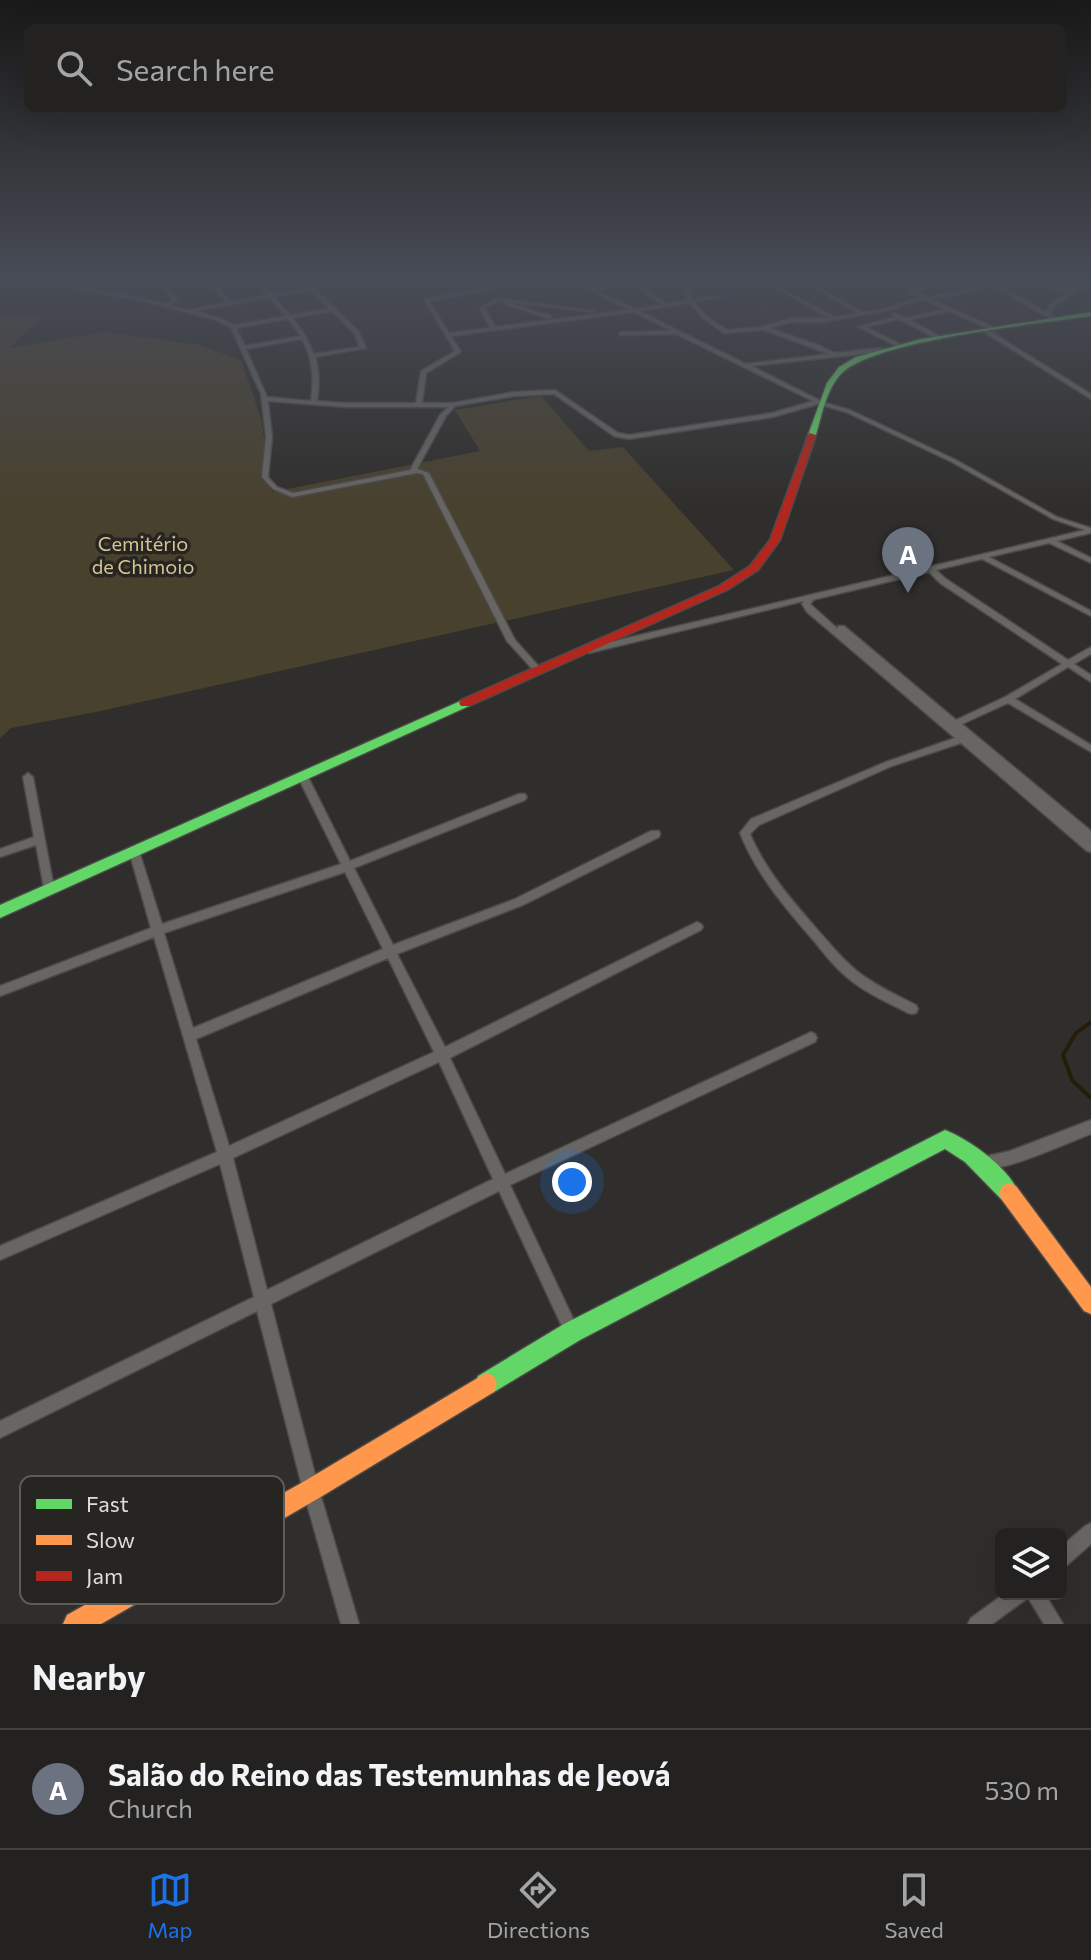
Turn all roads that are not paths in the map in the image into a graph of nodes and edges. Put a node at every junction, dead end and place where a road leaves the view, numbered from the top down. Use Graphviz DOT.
graph roads {
  1 [pos="248,357"];
  2 [pos="315,357"];
  3 [pos="452,357"];
  4 [pos="728,357"];
  5 [pos="818,357"];
  6 [pos="865,357"];
  7 [pos="1031,357"];
  8 [pos="746,365"];
  9 [pos="1091,397"];
  10 [pos="265,399"];
  11 [pos="314,403"];
  12 [pos="820,403"];
  13 [pos="419,404"];
  14 [pos="453,405"];
  15 [pos="412,472"];
  16 [pos="1091,530"];
  17 [pos="1051,541"];
  18 [pos="983,557"];
  19 [pos="1091,561"];
  20 [pos="931,569"];
  21 [pos="808,600"];
  22 [pos="1091,614"];
  23 [pos="587,650"];
  24 [pos="1091,650"];
  25 [pos="1065,664"];
  26 [pos="538,670"];
  27 [pos="1091,679"];
  28 [pos="1008,699"];
  29 [pos="957,723"];
  30 [pos="962,739"];
  31 [pos="1091,749"];
  32 [pos="302,775"];
  33 [pos="28,777"];
  34 [pos="522,797"];
  35 [pos="655,834"];
  36 [pos="1091,837"];
  37 [pos="40,839"];
  38 [pos="1091,848"];
  39 [pos="134,851"];
  40 [pos="0,853"];
  41 [pos="349,866"];
  42 [pos="49,888"];
  43 [pos="0,912"];
  44 [pos="697,927"];
  45 [pos="156,931"];
  46 [pos="389,952"];
  47 [pos="0,991"];
  48 [pos="912,1009"];
  49 [pos="189,1036"];
  50 [pos="811,1038"];
  51 [pos="442,1055"];
  52 [pos="1091,1127"];
  53 [pos="225,1155"];
  54 [pos="983,1163"];
  55 [pos="500,1183"];
  56 [pos="0,1253"];
  57 [pos="262,1300"];
  58 [pos="1091,1304"];
  59 [pos="572,1332"];
  60 [pos="0,1430"];
  61 [pos="311,1490"];
  62 [pos="284,1505"];
  63 [pos="1091,1532"];
  64 [pos="1067,1554"];
  65 [pos="1011,1600"];
  66 [pos="1039,1600"];
  67 [pos="111,1604"];
  68 [pos="76,1624"];
  69 [pos="350,1624"];
  70 [pos="977,1624"];
  71 [pos="1054,1624"];
  1 -- 10 [label="street"];
  2 -- 11 [label="street"];
  3 -- 13 [label="street"];
  4 -- 8 [label="street"];
  5 -- 8 [label="street"];
  6 -- 12 [label="street"];
  7 -- 9 [label="street"];
  8 -- 12 [label="street"];
  10 -- 11 [label="street"];
  10 -- 15 [label="street"];
  11 -- 13 [label="street"];
  12 -- 14 [label="street"];
  12 -- 16 [label="street"];
  12 -- 23 [label="street"];
  13 -- 14 [label="street"];
  14 -- 15 [label="street"];
  15 -- 26 [label="street"];
  16 -- 17 [label="street"];
  17 -- 18 [label="street"];
  17 -- 19 [label="street"];
  18 -- 20 [label="street"];
  18 -- 22 [label="street"];
  20 -- 21 [label="street"];
  20 -- 25 [label="street"];
  21 -- 23 [label="street"];
  21 -- 29 [label="street"];
  21 -- 30 [label="street"];
  23 -- 26 [label="street"];
  24 -- 25 [label="street"];
  25 -- 27 [label="street"];
  25 -- 28 [label="street"];
  26 -- 32 [label="street"];
  28 -- 29 [label="street"];
  28 -- 31 [label="street"];
  29 -- 36 [label="street"];
  30 -- 38 [label="street"];
  30 -- 48 [label="street"];
  32 -- 39 [label="street"];
  32 -- 41 [label="street"];
  33 -- 37 [label="street"];
  34 -- 41 [label="street"];
  35 -- 46 [label="street"];
  37 -- 40 [label="street"];
  37 -- 42 [label="street"];
  39 -- 42 [label="street"];
  39 -- 45 [label="street"];
  41 -- 45 [label="street"];
  41 -- 46 [label="street"];
  42 -- 43 [label="street"];
  44 -- 51 [label="street"];
  45 -- 47 [label="street"];
  45 -- 49 [label="street"];
  46 -- 49 [label="street"];
  46 -- 51 [label="street"];
  49 -- 53 [label="street"];
  50 -- 55 [label="street"];
  51 -- 53 [label="street"];
  51 -- 55 [label="street"];
  52 -- 54 [label="street"];
  53 -- 56 [label="street"];
  53 -- 57 [label="street"];
  54 -- 58 [label="street"];
  54 -- 59 [label="street"];
  55 -- 57 [label="street"];
  55 -- 59 [label="street"];
  57 -- 60 [label="street"];
  57 -- 61 [label="street"];
  59 -- 61 [label="street"];
  61 -- 62 [label="street"];
  61 -- 69 [label="street"];
  63 -- 64 [label="street"];
  65 -- 70 [label="street"];
  66 -- 71 [label="street"];
  67 -- 68 [label="street"];
}
